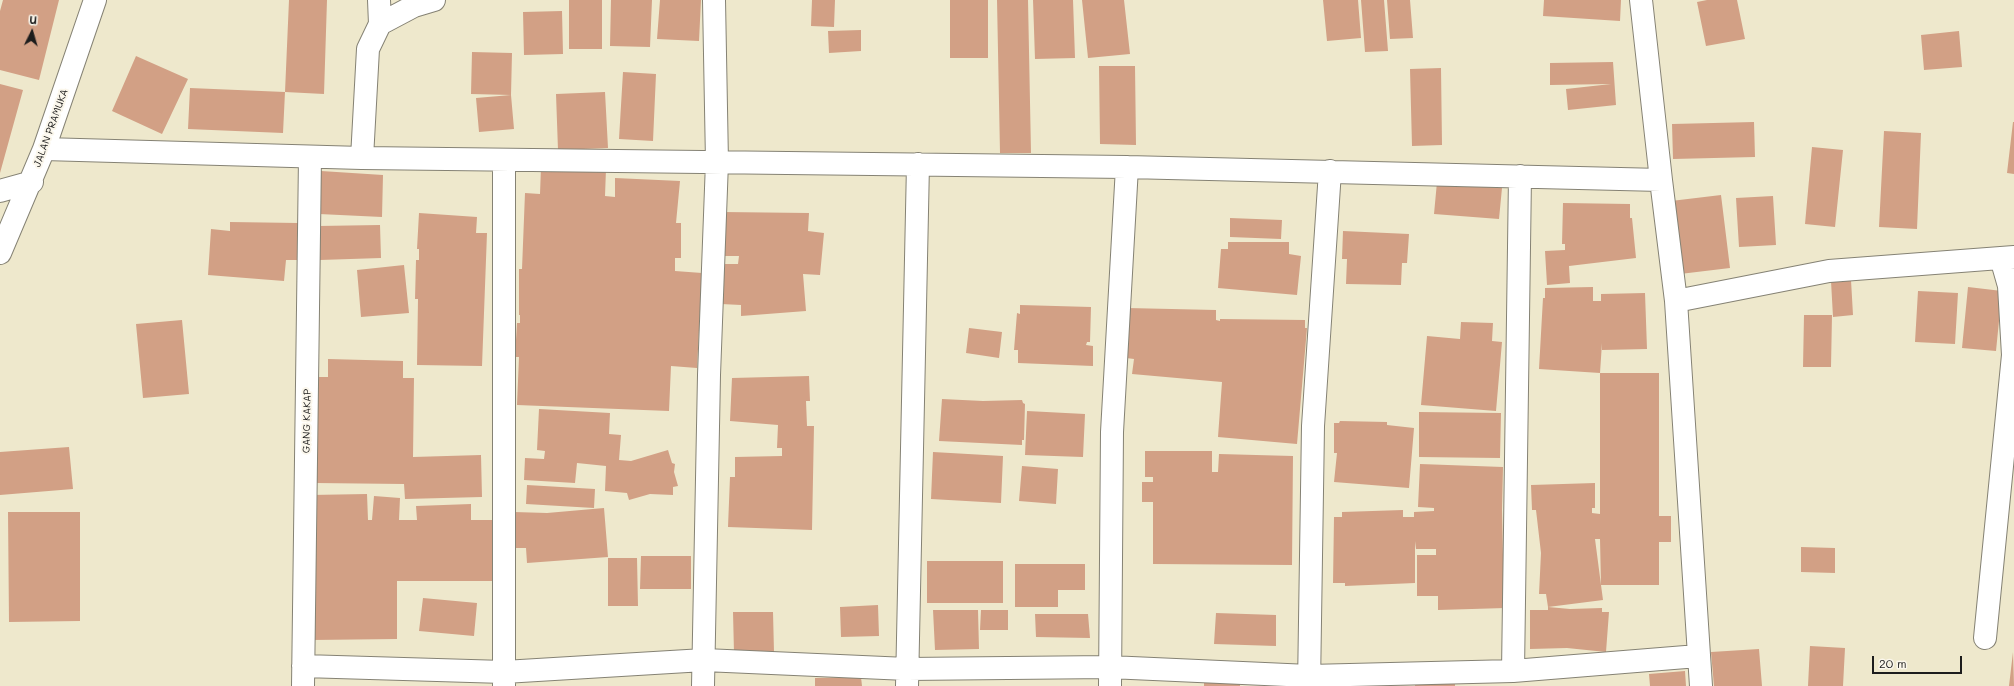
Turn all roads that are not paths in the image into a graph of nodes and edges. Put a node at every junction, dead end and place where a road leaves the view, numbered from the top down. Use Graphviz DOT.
graph roads {
  1 [pos="95,0"];
  2 [pos="378,0"];
  3 [pos="434,0"];
  4 [pos="714,0"];
  5 [pos="1641,0"];
  6 [pos="380,24"];
  7 [pos="44,149"];
  8 [pos="310,157"];
  9 [pos="362,158"];
  10 [pos="504,160"];
  11 [pos="717,162"];
  12 [pos="918,164"];
  13 [pos="1126,167"];
  14 [pos="1330,171"];
  15 [pos="1520,176"];
  16 [pos="1661,180"];
  17 [pos="32,182"];
  18 [pos="0,191"];
  19 [pos="0,253"];
  20 [pos="2007,257"];
  21 [pos="1676,301"];
  22 [pos="1985,638"];
  23 [pos="1698,656"];
  24 [pos="704,660"];
  25 [pos="1513,670"];
  26 [pos="303,676"];
  27 [pos="1109,676"];
  28 [pos="907,678"];
  29 [pos="504,679"];
  30 [pos="1309,681"];
  31 [pos="703,686"];
  32 [pos="1701,686"];
  1 -- 7 [label="street, JALAN PRAMUKA"];
  2 -- 6 [label="street"];
  3 -- 6 [label="street"];
  4 -- 11 [label="street"];
  5 -- 16 [label="street"];
  6 -- 9 [label="street"];
  7 -- 8 [label="street"];
  7 -- 17 [label="street, JALAN PRAMUKA"];
  8 -- 9 [label="street"];
  8 -- 26 [label="street, GANG KAKAP"];
  9 -- 10 [label="street"];
  10 -- 11 [label="street"];
  10 -- 29 [label="street"];
  11 -- 12 [label="street"];
  11 -- 24 [label="street"];
  12 -- 13 [label="street"];
  12 -- 28 [label="street"];
  13 -- 14 [label="street"];
  13 -- 27 [label="street"];
  14 -- 15 [label="street"];
  14 -- 30 [label="street"];
  15 -- 16 [label="street"];
  15 -- 25 [label="street"];
  16 -- 21 [label="street"];
  17 -- 18 [label="street"];
  17 -- 19 [label="street, JALAN PRAMUKA"];
  20 -- 21 [label="street"];
  20 -- 22 [label="street"];
  21 -- 23 [label="street"];
  23 -- 25 [label="street"];
  23 -- 32 [label="street"];
  24 -- 28 [label="street"];
  24 -- 29 [label="street"];
  24 -- 31 [label="street"];
  25 -- 30 [label="street"];
  26 -- 29 [label="street"];
  27 -- 28 [label="street"];
  27 -- 30 [label="street"];
}
